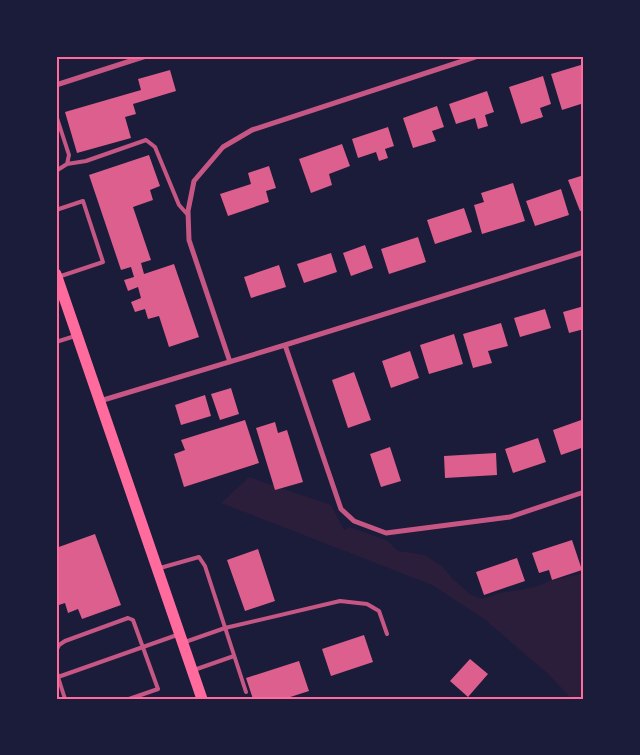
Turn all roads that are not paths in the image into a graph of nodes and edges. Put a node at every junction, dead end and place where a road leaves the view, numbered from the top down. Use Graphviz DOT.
graph roads {
  1 [pos="146,56"];
  2 [pos="478,56"];
  3 [pos="56,85"];
  4 [pos="56,115"];
  5 [pos="67,164"];
  6 [pos="56,171"];
  7 [pos="56,210"];
  8 [pos="188,215"];
  9 [pos="584,252"];
  10 [pos="57,276"];
  11 [pos="77,335"];
  12 [pos="56,342"];
  13 [pos="285,345"];
  14 [pos="230,362"];
  15 [pos="100,401"];
  16 [pos="584,492"];
  17 [pos="157,569"];
  18 [pos="225,628"];
  19 [pos="387,634"];
  20 [pos="181,638"];
  21 [pos="144,646"];
  22 [pos="56,651"];
  23 [pos="234,656"];
  24 [pos="56,668"];
  25 [pos="192,671"];
  26 [pos="58,677"];
  27 [pos="246,692"];
  28 [pos="65,699"];
  29 [pos="128,699"];
  30 [pos="202,699"];
  1 -- 3 [label="street"];
  2 -- 8 [label="street"];
  4 -- 5 [label="lane"];
  5 -- 6 [label="lane"];
  5 -- 8 [label="lane"];
  7 -- 10 [label="lane"];
  8 -- 14 [label="street"];
  9 -- 13 [label="street"];
  10 -- 11 [label="main road"];
  11 -- 12 [label="lane"];
  11 -- 15 [label="main road"];
  13 -- 14 [label="street"];
  13 -- 16 [label="street"];
  14 -- 15 [label="street"];
  15 -- 17 [label="main road"];
  17 -- 18 [label="lane"];
  17 -- 20 [label="main road"];
  18 -- 19 [label="lane"];
  18 -- 20 [label="lane"];
  18 -- 23 [label="lane"];
  20 -- 21 [label="lane"];
  20 -- 25 [label="main road"];
  21 -- 22 [label="lane"];
  21 -- 26 [label="lane"];
  21 -- 29 [label="lane"];
  23 -- 25 [label="lane"];
  23 -- 27 [label="lane"];
  24 -- 26 [label="lane"];
  25 -- 30 [label="main road"];
  26 -- 28 [label="lane"];
}
